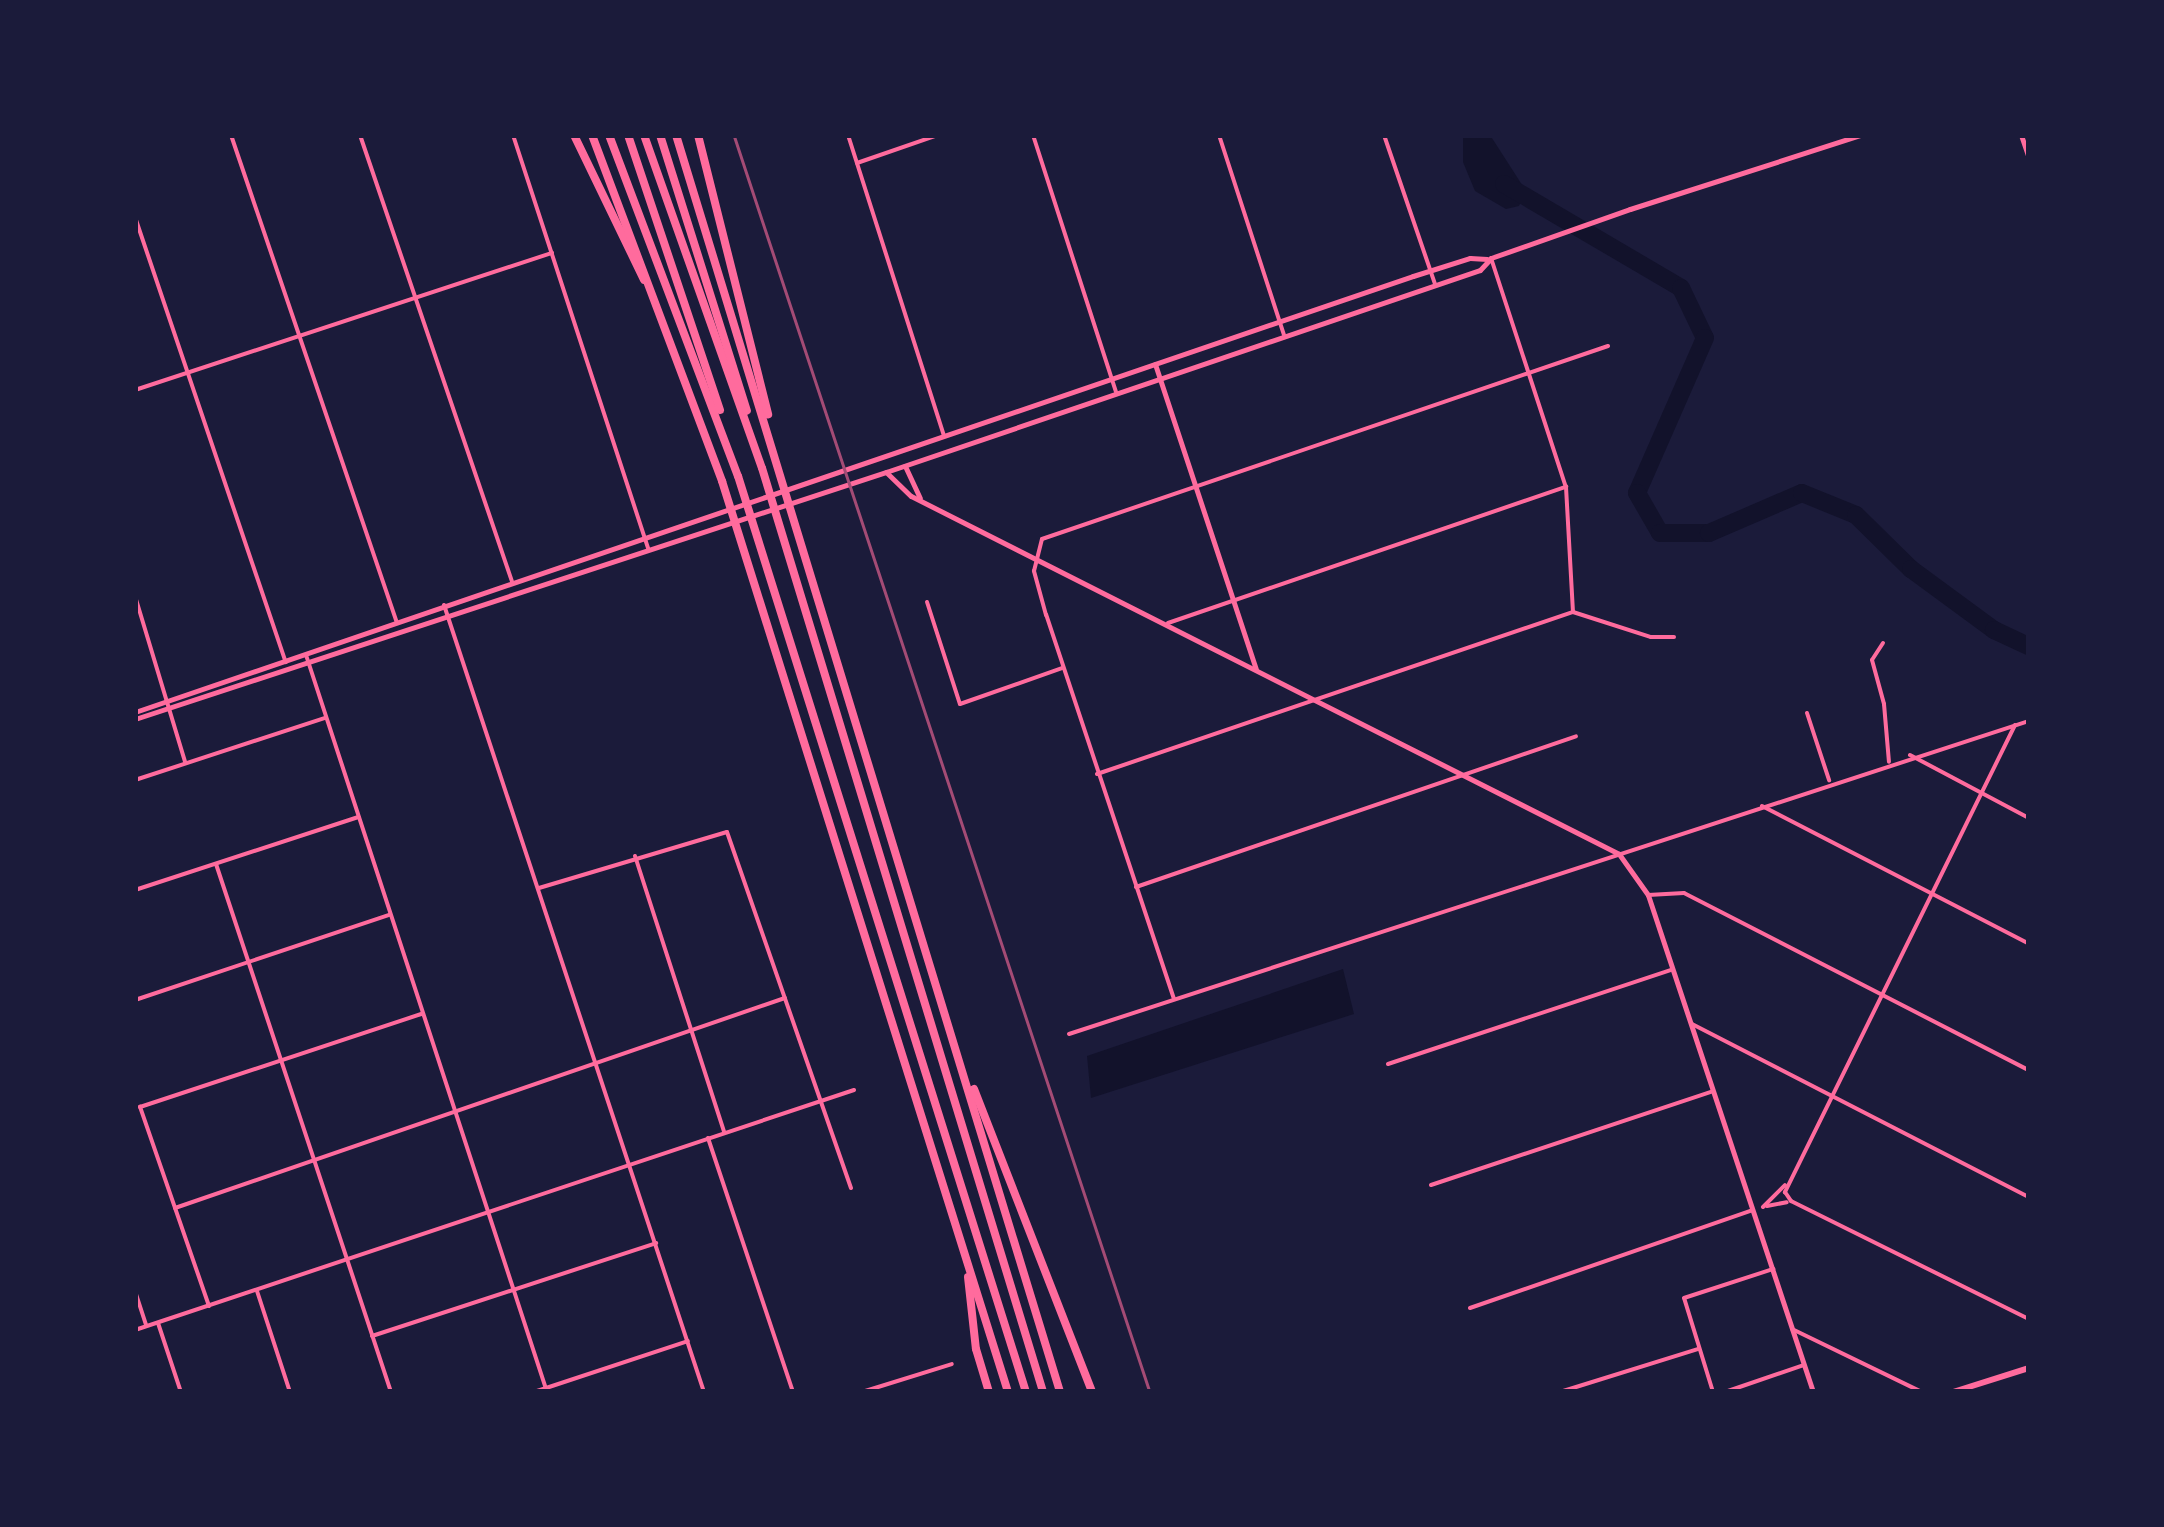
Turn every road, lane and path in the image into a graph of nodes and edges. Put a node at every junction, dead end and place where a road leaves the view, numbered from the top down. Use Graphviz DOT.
graph roads {
  1 [pos="231,135"];
  2 [pos="360,135"];
  3 [pos="512,135"];
  4 [pos="574,135"];
  5 [pos="592,135"];
  6 [pos="609,135"];
  7 [pos="628,135"];
  8 [pos="644,135"];
  9 [pos="660,135"];
  10 [pos="676,135"];
  11 [pos="698,135"];
  12 [pos="848,135"];
  13 [pos="938,135"];
  14 [pos="1033,135"];
  15 [pos="1219,135"];
  16 [pos="1384,135"];
  17 [pos="1861,135"];
  18 [pos="2022,135"];
  19 [pos="2029,158"];
  20 [pos="857,163"];
  21 [pos="135,216"];
  22 [pos="552,253"];
  23 [pos="1489,258"];
  24 [pos="1430,271"];
  25 [pos="1436,284"];
  26 [pos="414,296"];
  27 [pos="659,309"];
  28 [pos="1280,322"];
  29 [pos="298,335"];
  30 [pos="1284,336"];
  31 [pos="1608,346"];
  32 [pos="1155,364"];
  33 [pos="187,372"];
  34 [pos="1528,373"];
  35 [pos="1112,378"];
  36 [pos="1159,378"];
  37 [pos="135,390"];
  38 [pos="1116,393"];
  39 [pos="944,436"];
  40 [pos="727,442"];
  41 [pos="778,462"];
  42 [pos="905,466"];
  43 [pos="762,468"];
  44 [pos="886,472"];
  45 [pos="1192,487"];
  46 [pos="1566,487"];
  47 [pos="920,498"];
  48 [pos="644,538"];
  49 [pos="648,550"];
  50 [pos="1037,555"];
  51 [pos="512,581"];
  52 [pos="135,596"];
  53 [pos="1230,601"];
  54 [pos="927,602"];
  55 [pos="444,605"];
  56 [pos="1573,612"];
  57 [pos="447,616"];
  58 [pos="1168,623"];
  59 [pos="398,624"];
  60 [pos="1674,637"];
  61 [pos="1244,642"];
  62 [pos="1883,642"];
  63 [pos="307,658"];
  64 [pos="1239,660"];
  65 [pos="286,665"];
  66 [pos="1062,668"];
  67 [pos="1256,669"];
  68 [pos="1313,699"];
  69 [pos="170,700"];
  70 [pos="166,709"];
  71 [pos="1807,714"];
  72 [pos="135,716"];
  73 [pos="326,717"];
  74 [pos="2029,721"];
  75 [pos="2015,724"];
  76 [pos="1576,736"];
  77 [pos="1910,755"];
  78 [pos="1888,762"];
  79 [pos="185,764"];
  80 [pos="1097,774"];
  81 [pos="1456,776"];
  82 [pos="135,780"];
  83 [pos="1830,781"];
  84 [pos="1982,795"];
  85 [pos="1762,806"];
  86 [pos="358,817"];
  87 [pos="2029,818"];
  88 [pos="1619,854"];
  89 [pos="634,856"];
  90 [pos="216,864"];
  91 [pos="1136,887"];
  92 [pos="537,888"];
  93 [pos="135,890"];
  94 [pos="1648,895"];
  95 [pos="1931,895"];
  96 [pos="389,914"];
  97 [pos="2029,944"];
  98 [pos="247,962"];
  99 [pos="1673,969"];
  100 [pos="1881,995"];
  101 [pos="785,998"];
  102 [pos="1174,999"];
  103 [pos="135,1000"];
  104 [pos="422,1014"];
  105 [pos="1692,1024"];
  106 [pos="692,1030"];
  107 [pos="1069,1034"];
  108 [pos="280,1061"];
  109 [pos="595,1062"];
  110 [pos="1388,1064"];
  111 [pos="963,1066"];
  112 [pos="2029,1070"];
  113 [pos="854,1090"];
  114 [pos="1713,1092"];
  115 [pos="1829,1097"];
  116 [pos="821,1101"];
  117 [pos="454,1111"];
  118 [pos="724,1132"];
  119 [pos="708,1138"];
  120 [pos="313,1160"];
  121 [pos="629,1163"];
  122 [pos="1431,1185"];
  123 [pos="851,1188"];
  124 [pos="1785,1189"];
  125 [pos="2029,1196"];
  126 [pos="1791,1201"];
  127 [pos="175,1208"];
  128 [pos="488,1210"];
  129 [pos="1753,1210"];
  130 [pos="656,1243"];
  131 [pos="966,1258"];
  132 [pos="347,1260"];
  133 [pos="1772,1269"];
  134 [pos="513,1289"];
  135 [pos="135,1291"];
  136 [pos="257,1291"];
  137 [pos="209,1306"];
  138 [pos="1470,1308"];
  139 [pos="2029,1319"];
  140 [pos="158,1323"];
  141 [pos="146,1326"];
  142 [pos="1792,1329"];
  143 [pos="135,1330"];
  144 [pos="372,1336"];
  145 [pos="688,1341"];
  146 [pos="1700,1349"];
  147 [pos="952,1364"];
  148 [pos="1804,1365"];
  149 [pos="2029,1368"];
  150 [pos="546,1390"];
  151 [pos="182,1392"];
  152 [pos="290,1392"];
  153 [pos="390,1392"];
  154 [pos="534,1392"];
  155 [pos="704,1392"];
  156 [pos="793,1392"];
  157 [pos="862,1392"];
  158 [pos="989,1392"];
  159 [pos="1008,1392"];
  160 [pos="1026,1392"];
  161 [pos="1043,1392"];
  162 [pos="1060,1392"];
  163 [pos="1092,1392"];
  164 [pos="1560,1392"];
  165 [pos="1712,1392"];
  166 [pos="1724,1392"];
  167 [pos="1813,1392"];
  168 [pos="1922,1392"];
  169 [pos="1953,1392"];
  1 -- 29 [label="street"];
  2 -- 26 [label="street"];
  3 -- 22 [label="street"];
  4 -- 27 [label="highway"];
  5 -- 27 [label="highway"];
  6 -- 40 [label="highway"];
  7 -- 40 [label="highway"];
  8 -- 43 [label="highway"];
  9 -- 43 [label="highway"];
  10 -- 41 [label="highway"];
  11 -- 41 [label="highway"];
  12 -- 20 [label="street"];
  13 -- 20 [label="street"];
  14 -- 35 [label="street"];
  15 -- 28 [label="street"];
  16 -- 24 [label="street"];
  17 -- 23 [label="street"];
  18 -- 19 [label="street"];
  20 -- 39 [label="street"];
  21 -- 33 [label="street"];
  22 -- 26 [label="street"];
  22 -- 48 [label="street"];
  23 -- 24 [label="street"];
  23 -- 25 [label="street"];
  23 -- 34 [label="street"];
  24 -- 25 [label="street"];
  24 -- 28 [label="street"];
  25 -- 30 [label="street"];
  26 -- 29 [label="street"];
  26 -- 51 [label="street"];
  27 -- 131 [label="highway"];
  28 -- 30 [label="street"];
  28 -- 32 [label="street"];
  29 -- 33 [label="street"];
  29 -- 59 [label="street"];
  30 -- 36 [label="street"];
  31 -- 34 [label="street"];
  32 -- 35 [label="street"];
  32 -- 36 [label="street"];
  33 -- 37 [label="street"];
  33 -- 65 [label="street"];
  34 -- 45 [label="street"];
  34 -- 46 [label="street"];
  35 -- 38 [label="street"];
  35 -- 39 [label="street"];
  36 -- 38 [label="street"];
  36 -- 45 [label="street"];
  38 -- 42 [label="street"];
  39 -- 48 [label="street"];
  40 -- 160 [label="highway"];
  41 -- 111 [label="highway"];
  42 -- 44 [label="street"];
  42 -- 47 [label="street"];
  43 -- 161 [label="highway"];
  44 -- 47 [label="street"];
  44 -- 49 [label="street"];
  45 -- 50 [label="street"];
  45 -- 53 [label="street"];
  46 -- 53 [label="street"];
  46 -- 56 [label="street"];
  47 -- 50 [label="street"];
  48 -- 49 [label="street"];
  48 -- 51 [label="street"];
  49 -- 57 [label="street"];
  50 -- 58 [label="street"];
  50 -- 66 [label="street"];
  51 -- 55 [label="street"];
  52 -- 69 [label="street"];
  53 -- 58 [label="street"];
  53 -- 61 [label="street"];
  54 -- 66 [label="street"];
  55 -- 57 [label="street"];
  55 -- 59 [label="street"];
  56 -- 60 [label="street"];
  56 -- 68 [label="street"];
  57 -- 63 [label="street"];
  57 -- 92 [label="street"];
  58 -- 64 [label="street"];
  59 -- 63 [label="street"];
  61 -- 64 [label="street"];
  61 -- 67 [label="street"];
  62 -- 78 [label="street"];
  63 -- 65 [label="street"];
  63 -- 73 [label="street"];
  64 -- 67 [label="street"];
  65 -- 69 [label="street"];
  65 -- 70 [label="street"];
  66 -- 80 [label="street"];
  67 -- 68 [label="street"];
  68 -- 80 [label="street"];
  68 -- 81 [label="street"];
  69 -- 70 [label="street"];
  69 -- 72 [label="street"];
  70 -- 72 [label="street"];
  70 -- 79 [label="street"];
  71 -- 83 [label="street"];
  73 -- 79 [label="street"];
  73 -- 86 [label="street"];
  74 -- 75 [label="street"];
  75 -- 77 [label="street"];
  75 -- 84 [label="street"];
  76 -- 81 [label="street"];
  77 -- 78 [label="street"];
  77 -- 84 [label="street"];
  78 -- 83 [label="street"];
  79 -- 82 [label="street"];
  80 -- 91 [label="street"];
  81 -- 88 [label="street"];
  81 -- 91 [label="street"];
  83 -- 85 [label="street"];
  84 -- 87 [label="street"];
  84 -- 95 [label="street"];
  85 -- 88 [label="street"];
  85 -- 95 [label="street"];
  86 -- 90 [label="street"];
  86 -- 96 [label="street"];
  88 -- 94 [label="street"];
  88 -- 102 [label="street"];
  89 -- 92 [label="street"];
  89 -- 101 [label="street"];
  89 -- 106 [label="street"];
  90 -- 93 [label="street"];
  90 -- 98 [label="street"];
  91 -- 102 [label="street"];
  92 -- 109 [label="street"];
  94 -- 99 [label="street"];
  94 -- 100 [label="street"];
  95 -- 97 [label="street"];
  95 -- 100 [label="street"];
  96 -- 98 [label="street"];
  96 -- 104 [label="street"];
  98 -- 103 [label="street"];
  98 -- 108 [label="street"];
  99 -- 105 [label="street"];
  99 -- 110 [label="street"];
  100 -- 112 [label="street"];
  100 -- 115 [label="street"];
  101 -- 106 [label="street"];
  101 -- 116 [label="street"];
  102 -- 107 [label="street"];
  104 -- 108 [label="street"];
  104 -- 117 [label="street"];
  105 -- 114 [label="street"];
  105 -- 115 [label="street"];
  106 -- 109 [label="street"];
  106 -- 118 [label="street"];
  108 -- 120 [label="street"];
  108 -- 127 [label="street"];
  109 -- 117 [label="street"];
  109 -- 121 [label="street"];
  111 -- 162 [label="highway"];
  111 -- 163 [label="highway"];
  113 -- 116 [label="street"];
  114 -- 122 [label="street"];
  114 -- 129 [label="street"];
  115 -- 124 [label="street"];
  115 -- 125 [label="street"];
  116 -- 118 [label="street"];
  116 -- 123 [label="street"];
  117 -- 120 [label="street"];
  117 -- 128 [label="street"];
  118 -- 119 [label="street"];
  119 -- 121 [label="street"];
  119 -- 156 [label="street"];
  120 -- 127 [label="street"];
  120 -- 132 [label="street"];
  121 -- 128 [label="street"];
  121 -- 130 [label="street"];
  124 -- 126 [label="street"];
  124 -- 126 [label="street"];
  126 -- 139 [label="street"];
  127 -- 137 [label="street"];
  128 -- 132 [label="street"];
  128 -- 134 [label="street"];
  129 -- 133 [label="street"];
  129 -- 138 [label="street"];
  130 -- 134 [label="street"];
  130 -- 145 [label="street"];
  131 -- 158 [label="highway"];
  131 -- 159 [label="highway"];
  132 -- 136 [label="street"];
  132 -- 144 [label="street"];
  133 -- 142 [label="street"];
  133 -- 146 [label="street"];
  134 -- 144 [label="street"];
  134 -- 150 [label="street"];
  135 -- 141 [label="street"];
  136 -- 137 [label="street"];
  136 -- 152 [label="street"];
  137 -- 140 [label="street"];
  140 -- 141 [label="street"];
  140 -- 151 [label="street"];
  141 -- 143 [label="street"];
  142 -- 148 [label="street"];
  142 -- 168 [label="street"];
  144 -- 153 [label="street"];
  145 -- 150 [label="street"];
  145 -- 155 [label="street"];
  146 -- 164 [label="street"];
  146 -- 165 [label="street"];
  147 -- 157 [label="street"];
  148 -- 166 [label="street"];
  148 -- 167 [label="street"];
  149 -- 169 [label="main road"];
  150 -- 154 [label="street"];
}
